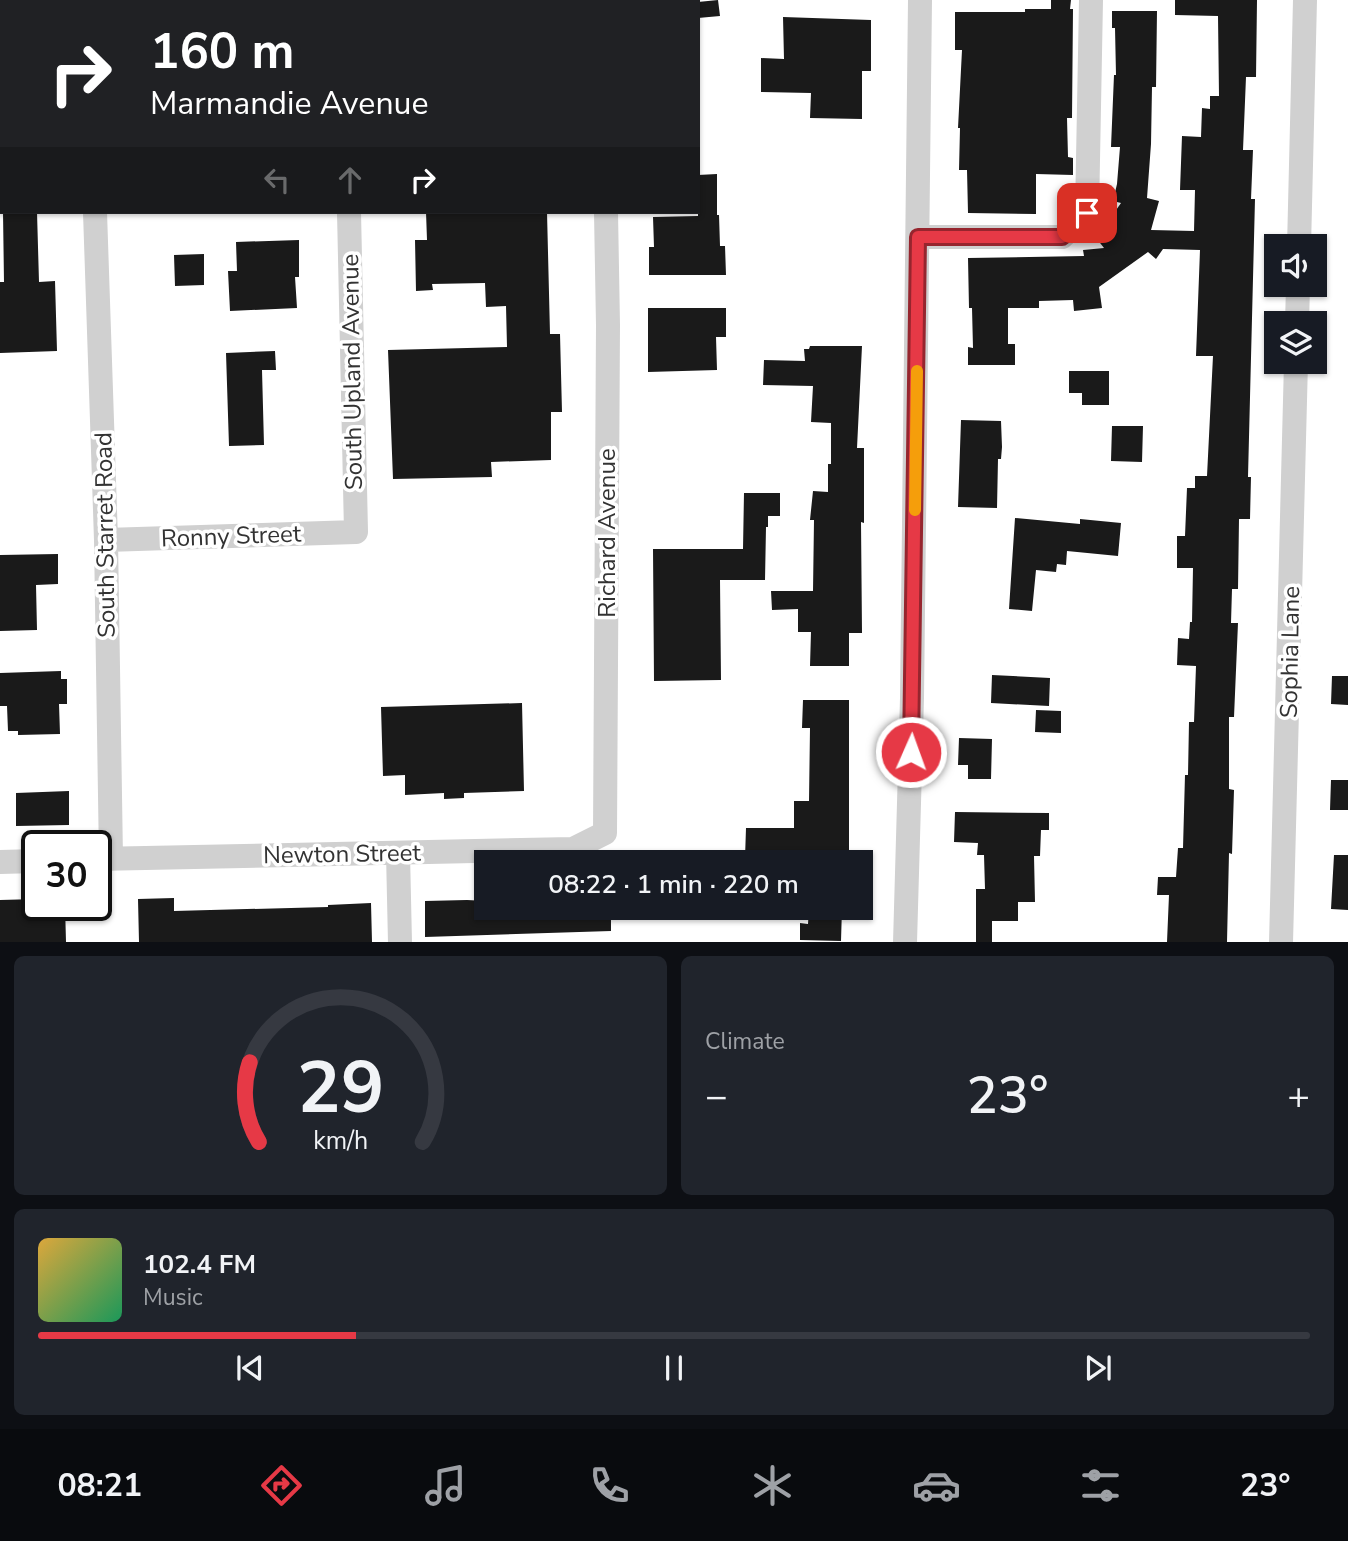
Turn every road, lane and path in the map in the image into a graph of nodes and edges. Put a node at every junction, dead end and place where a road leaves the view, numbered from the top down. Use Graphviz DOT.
graph roads {
  1 [pos="920,0"];
  2 [pos="1091,0"];
  3 [pos="1305,0"];
  4 [pos="95,214"];
  5 [pos="349,214"];
  6 [pos="606,214"];
  7 [pos="1299,234"];
  8 [pos="918,237"];
  9 [pos="1296,374"];
  10 [pos="356,532"];
  11 [pos="106,540"];
  12 [pos="104,830"];
  13 [pos="586,843"];
  14 [pos="398,853"];
  15 [pos="112,859"];
  16 [pos="21,861"];
  17 [pos="0,862"];
  18 [pos="400,942"];
  19 [pos="905,942"];
  20 [pos="1281,942"];
  1 -- 8 [label="street"];
  2 -- 8 [label="street"];
  3 -- 7 [label="street"];
  4 -- 11 [label="street, South Starret Road"];
  5 -- 10 [label="street, South Upland Avenue"];
  6 -- 13 [label="street, Richard Avenue"];
  8 -- 19 [label="street"];
  9 -- 20 [label="street, Sophia Lane"];
  10 -- 11 [label="street, Ronny Street"];
  11 -- 12 [label="street, South Starret Road"];
  13 -- 14 [label="street, Newton Street"];
  14 -- 15 [label="street, Newton Street"];
  14 -- 18 [label="street"];
  16 -- 17 [label="street"];
}
